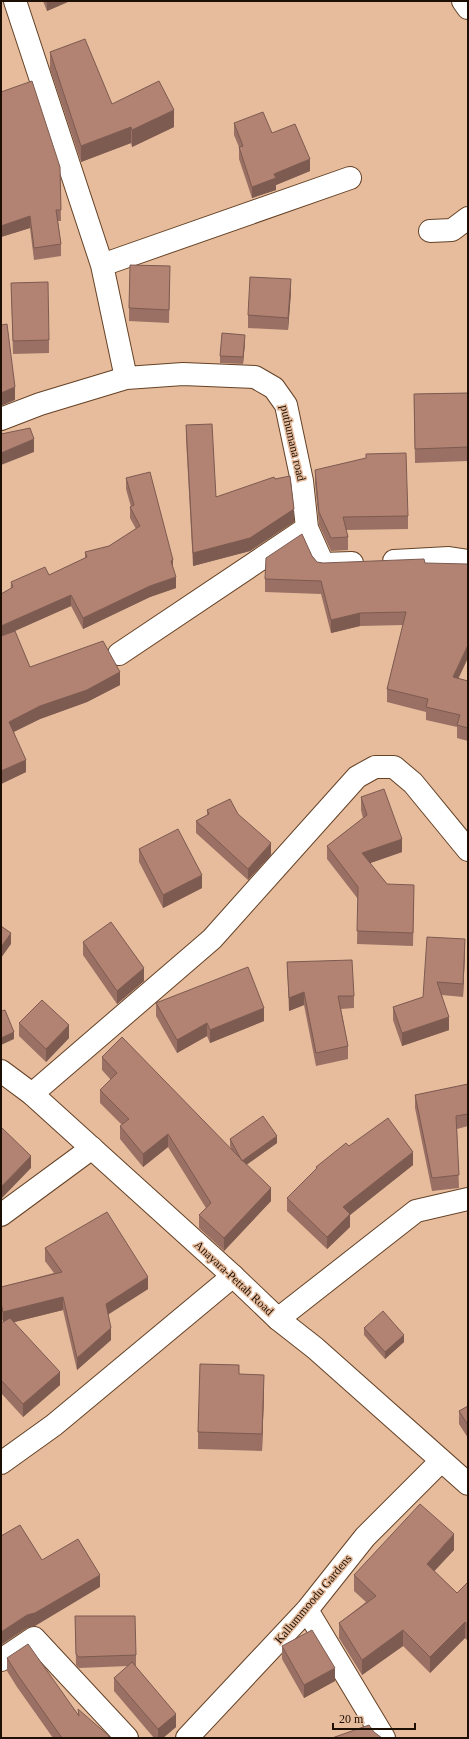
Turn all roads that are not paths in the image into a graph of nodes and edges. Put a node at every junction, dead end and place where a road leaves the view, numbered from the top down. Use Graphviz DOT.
graph roads {
  1 [pos="15,1"];
  2 [pos="463,1"];
  3 [pos="468,8"];
  4 [pos="350,178"];
  5 [pos="468,218"];
  6 [pos="430,231"];
  7 [pos="102,266"];
  8 [pos="126,378"];
  9 [pos="1,419"];
  10 [pos="307,528"];
  11 [pos="468,561"];
  12 [pos="119,654"];
  13 [pos="468,850"];
  14 [pos="1,1071"];
  15 [pos="32,1094"];
  16 [pos="92,1148"];
  17 [pos="468,1199"];
  18 [pos="1,1215"];
  19 [pos="233,1276"];
  20 [pos="278,1319"];
  21 [pos="441,1461"];
  22 [pos="1,1463"];
  23 [pos="468,1484"];
  24 [pos="307,1610"];
  25 [pos="1,1660"];
  26 [pos="127,1738"];
  27 [pos="187,1738"];
  28 [pos="384,1738"];
  1 -- 7 [label="street"];
  2 -- 3 [label="street"];
  4 -- 7 [label="street"];
  5 -- 6 [label="street"];
  7 -- 8 [label="street"];
  8 -- 9 [label="street, puthumana road"];
  8 -- 10 [label="street, puthumana road"];
  10 -- 11 [label="street, puthumana road"];
  10 -- 12 [label="street"];
  13 -- 15 [label="street"];
  14 -- 15 [label="street, Anayara-Pettah Road"];
  15 -- 16 [label="street, Anayara-Pettah Road"];
  16 -- 18 [label="street"];
  16 -- 19 [label="street, Anayara-Pettah Road"];
  17 -- 20 [label="street"];
  19 -- 20 [label="street, Anayara-Pettah Road"];
  19 -- 22 [label="street"];
  20 -- 21 [label="street, Anayara-Pettah Road"];
  21 -- 23 [label="street, Anayara-Pettah Road"];
  21 -- 24 [label="street, Kallummoodu Gardens"];
  24 -- 27 [label="street, Kallummoodu Gardens"];
  24 -- 28 [label="street"];
  25 -- 26 [label="street"];
}
